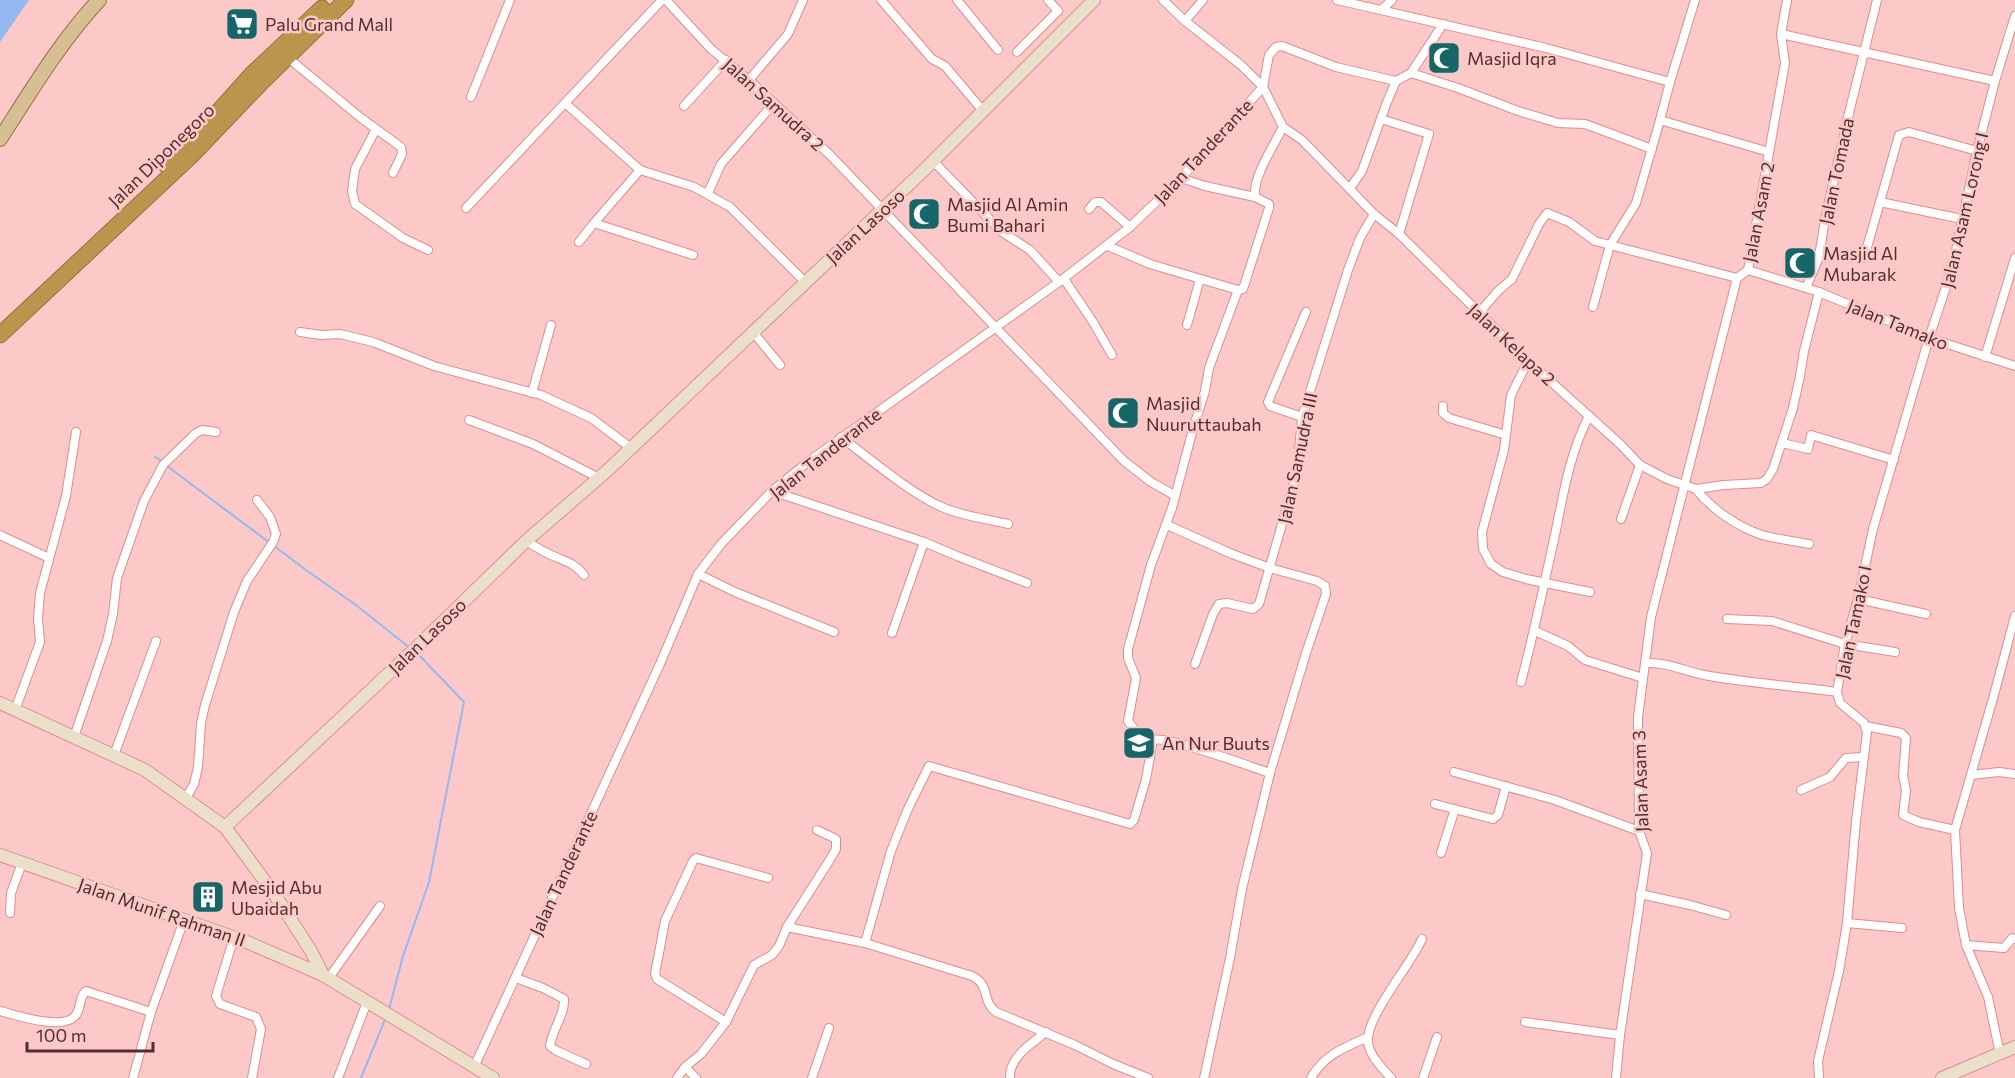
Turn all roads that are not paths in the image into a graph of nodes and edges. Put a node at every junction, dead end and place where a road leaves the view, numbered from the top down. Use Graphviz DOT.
graph roads {
  1 [pos="99,0"];
  2 [pos="330,0"];
  3 [pos="346,0"];
  4 [pos="510,0"];
  5 [pos="664,0"];
  6 [pos="804,0"];
  7 [pos="881,0"];
  8 [pos="957,0"];
  9 [pos="1048,0"];
  10 [pos="1094,0"];
  11 [pos="1163,0"];
  12 [pos="1203,0"];
  13 [pos="1337,0"];
  14 [pos="1392,0"];
  15 [pos="1695,0"];
  16 [pos="1787,0"];
  17 [pos="1877,0"];
  18 [pos="1381,10"];
  19 [pos="2015,16"];
  20 [pos="1185,21"];
  21 [pos="1443,24"];
  22 [pos="1781,34"];
  23 [pos="998,50"];
  24 [pos="1017,52"];
  25 [pos="1865,52"];
  26 [pos="287,57"];
  27 [pos="726,60"];
  28 [pos="1411,73"];
  29 [pos="750,80"];
  30 [pos="1396,81"];
  31 [pos="1995,81"];
  32 [pos="1670,82"];
  33 [pos="1263,87"];
  34 [pos="471,97"];
  35 [pos="565,103"];
  36 [pos="774,103"];
  37 [pos="684,106"];
  38 [pos="983,111"];
  39 [pos="1381,119"];
  40 [pos="1660,120"];
  41 [pos="1283,127"];
  42 [pos="376,129"];
  43 [pos="0,139"];
  44 [pos="1652,149"];
  45 [pos="1977,151"];
  46 [pos="1769,152"];
  47 [pos="933,161"];
  48 [pos="640,170"];
  49 [pos="393,173"];
  50 [pos="1181,178"];
  51 [pos="1350,188"];
  52 [pos="708,193"];
  53 [pos="1255,197"];
  54 [pos="1880,202"];
  55 [pos="466,208"];
  56 [pos="883,208"];
  57 [pos="1089,209"];
  58 [pos="1374,214"];
  59 [pos="1962,219"];
  60 [pos="594,223"];
  61 [pos="1130,227"];
  62 [pos="1398,234"];
  63 [pos="579,242"];
  64 [pos="1610,245"];
  65 [pos="1108,246"];
  66 [pos="428,250"];
  67 [pos="693,255"];
  68 [pos="1864,258"];
  69 [pos="2015,258"];
  70 [pos="1748,270"];
  71 [pos="1737,278"];
  72 [pos="1200,279"];
  73 [pos="1061,280"];
  74 [pos="805,282"];
  75 [pos="1806,288"];
  76 [pos="1238,290"];
  77 [pos="1819,292"];
  78 [pos="1593,307"];
  79 [pos="1306,312"];
  80 [pos="1479,313"];
  81 [pos="0,321"];
  82 [pos="550,325"];
  83 [pos="1187,325"];
  84 [pos="996,328"];
  85 [pos="300,332"];
  86 [pos="753,332"];
  87 [pos="0,335"];
  88 [pos="1929,338"];
  89 [pos="1112,355"];
  90 [pos="1985,357"];
  91 [pos="1528,361"];
  92 [pos="780,365"];
  93 [pos="2015,366"];
  94 [pos="532,393"];
  95 [pos="1443,406"];
  96 [pos="1589,416"];
  97 [pos="1302,417"];
  98 [pos="469,420"];
  99 [pos="76,432"];
  100 [pos="216,432"];
  101 [pos="1506,435"];
  102 [pos="841,437"];
  103 [pos="1782,443"];
  104 [pos="631,447"];
  105 [pos="1894,460"];
  106 [pos="1640,465"];
  107 [pos="599,478"];
  108 [pos="1684,486"];
  109 [pos="1696,489"];
  110 [pos="772,491"];
  111 [pos="1174,495"];
  112 [pos="257,500"];
  113 [pos="1621,519"];
  114 [pos="1008,524"];
  115 [pos="1167,525"];
  116 [pos="0,535"];
  117 [pos="526,541"];
  118 [pos="924,542"];
  119 [pos="1809,544"];
  120 [pos="49,558"];
  121 [pos="1270,568"];
  122 [pos="698,574"];
  123 [pos="584,575"];
  124 [pos="1027,583"];
  125 [pos="1545,583"];
  126 [pos="1590,592"];
  127 [pos="1858,599"];
  128 [pos="1926,614"];
  129 [pos="2015,616"];
  130 [pos="1727,619"];
  131 [pos="1534,631"];
  132 [pos="834,632"];
  133 [pos="892,633"];
  134 [pos="156,641"];
  135 [pos="1845,644"];
  136 [pos="1895,652"];
  137 [pos="1646,663"];
  138 [pos="1195,664"];
  139 [pos="1643,678"];
  140 [pos="1521,682"];
  141 [pos="1837,692"];
  142 [pos="0,703"];
  143 [pos="15,710"];
  144 [pos="1865,726"];
  145 [pos="74,736"];
  146 [pos="1153,740"];
  147 [pos="114,755"];
  148 [pos="1863,757"];
  149 [pos="1454,772"];
  150 [pos="1270,773"];
  151 [pos="2015,774"];
  152 [pos="1971,775"];
  153 [pos="1506,786"];
  154 [pos="1801,790"];
  155 [pos="186,798"];
  156 [pos="1435,804"];
  157 [pos="1455,809"];
  158 [pos="225,827"];
  159 [pos="817,830"];
  160 [pos="1955,830"];
  161 [pos="1639,831"];
  162 [pos="1441,853"];
  163 [pos="0,855"];
  164 [pos="22,863"];
  165 [pos="768,878"];
  166 [pos="1640,894"];
  167 [pos="380,906"];
  168 [pos="10,913"];
  169 [pos="1726,915"];
  170 [pos="184,920"];
  171 [pos="1847,923"];
  172 [pos="787,927"];
  173 [pos="1902,928"];
  174 [pos="234,937"];
  175 [pos="1422,939"];
  176 [pos="2015,939"];
  177 [pos="305,941"];
  178 [pos="865,944"];
  179 [pos="1966,945"];
  180 [pos="288,960"];
  181 [pos="326,977"];
  182 [pos="516,978"];
  183 [pos="367,1002"];
  184 [pos="0,1011"];
  185 [pos="151,1012"];
  186 [pos="726,1022"];
  187 [pos="1525,1022"];
  188 [pos="829,1028"];
  189 [pos="1046,1032"];
  190 [pos="1620,1035"];
  191 [pos="1368,1037"];
  192 [pos="1437,1037"];
  193 [pos="2015,1047"];
  194 [pos="2000,1054"];
  195 [pos="586,1064"];
  196 [pos="474,1066"];
  197 [pos="685,1067"];
  198 [pos="133,1078"];
  199 [pos="252,1078"];
  200 [pos="338,1078"];
  201 [pos="493,1078"];
  202 [pos="677,1078"];
  203 [pos="696,1078"];
  204 [pos="812,1078"];
  205 [pos="1010,1078"];
  206 [pos="1148,1078"];
  207 [pos="1204,1078"];
  208 [pos="1311,1078"];
  209 [pos="1391,1078"];
  210 [pos="1423,1078"];
  211 [pos="1616,1078"];
  212 [pos="1819,1078"];
  213 [pos="1942,1078"];
  1 -- 43 [label="main road"];
  2 -- 81 [label="highway, Jalan Diponegoro"];
  3 -- 26 [label="highway, Jalan Diponegoro"];
  4 -- 34 [label="street"];
  5 -- 27 [label="street, Jalan Samudra 2"];
  5 -- 35 [label="street, Jalan Samudra 2"];
  6 -- 29 [label="street"];
  7 -- 38 [label="street"];
  8 -- 23 [label="street"];
  9 -- 24 [label="street"];
  10 -- 38 [label="street, Jalan Lasoso"];
  11 -- 20 [label="street, Jalan Kelapa 2"];
  12 -- 20 [label="street"];
  13 -- 18 [label="street"];
  14 -- 18 [label="street"];
  15 -- 32 [label="street"];
  16 -- 22 [label="street, Jalan Asam 2"];
  17 -- 25 [label="street, Jalan Tomada"];
  18 -- 21 [label="street"];
  19 -- 31 [label="street, Jalan Asam Lorong I"];
  20 -- 33 [label="street, Jalan Kelapa 2"];
  21 -- 28 [label="street"];
  21 -- 32 [label="street"];
  22 -- 25 [label="street"];
  22 -- 46 [label="street, Jalan Asam 2"];
  25 -- 31 [label="street"];
  25 -- 75 [label="street, Jalan Tomada"];
  26 -- 42 [label="street"];
  26 -- 87 [label="highway, Jalan Diponegoro"];
  27 -- 29 [label="street, Jalan Samudra 2"];
  27 -- 37 [label="street"];
  28 -- 30 [label="street"];
  28 -- 44 [label="street"];
  29 -- 36 [label="street, Jalan Samudra 2"];
  30 -- 33 [label="street"];
  30 -- 39 [label="street"];
  31 -- 45 [label="street, Jalan Asam Lorong I"];
  32 -- 40 [label="street"];
  33 -- 41 [label="street, Jalan Kelapa 2"];
  33 -- 50 [label="street, Jalan Tanderante"];
  35 -- 48 [label="street"];
  35 -- 55 [label="street, Jalan Samudra 2"];
  36 -- 52 [label="street"];
  36 -- 56 [label="street, Jalan Samudra 2"];
  38 -- 47 [label="street, Jalan Lasoso"];
  39 -- 51 [label="street"];
  39 -- 62 [label="street"];
  40 -- 44 [label="street"];
  40 -- 46 [label="street"];
  41 -- 51 [label="street, Jalan Kelapa 2"];
  41 -- 53 [label="street"];
  42 -- 49 [label="street"];
  42 -- 66 [label="street"];
  44 -- 64 [label="street"];
  45 -- 54 [label="street"];
  45 -- 59 [label="street, Jalan Asam Lorong I"];
  46 -- 70 [label="street, Jalan Asam 2"];
  47 -- 56 [label="street, Jalan Lasoso"];
  47 -- 73 [label="street"];
  48 -- 52 [label="street"];
  48 -- 60 [label="street"];
  50 -- 53 [label="street"];
  50 -- 61 [label="street, Jalan Tanderante"];
  51 -- 58 [label="street, Jalan Kelapa 2"];
  52 -- 74 [label="street"];
  53 -- 76 [label="street"];
  54 -- 59 [label="street"];
  54 -- 68 [label="street"];
  56 -- 74 [label="street, Jalan Lasoso"];
  56 -- 84 [label="street"];
  57 -- 61 [label="street"];
  58 -- 62 [label="street, Jalan Kelapa 2"];
  58 -- 97 [label="street, Jalan Samudra III"];
  59 -- 88 [label="street, Jalan Asam Lorong I"];
  60 -- 63 [label="street"];
  60 -- 67 [label="street"];
  61 -- 65 [label="street, Jalan Tanderante"];
  62 -- 80 [label="street, Jalan Kelapa 2"];
  64 -- 71 [label="street"];
  64 -- 78 [label="street"];
  64 -- 80 [label="street"];
  65 -- 72 [label="street"];
  65 -- 73 [label="street, Jalan Tanderante"];
  69 -- 90 [label="street"];
  70 -- 71 [label="street, Jalan Asam 2"];
  70 -- 75 [label="street, Jalan Tamako"];
  71 -- 108 [label="street, Jalan Asam 2"];
  72 -- 76 [label="street"];
  72 -- 83 [label="street"];
  73 -- 84 [label="street, Jalan Tanderante"];
  73 -- 89 [label="street"];
  74 -- 86 [label="street, Jalan Lasoso"];
  75 -- 77 [label="street, Jalan Tamako"];
  76 -- 111 [label="street"];
  77 -- 88 [label="street, Jalan Tamako"];
  77 -- 103 [label="street"];
  79 -- 97 [label="street"];
  80 -- 91 [label="street, Jalan Kelapa 2"];
  82 -- 94 [label="street"];
  84 -- 102 [label="street, Jalan Tanderante"];
  84 -- 111 [label="street"];
  85 -- 94 [label="street"];
  86 -- 92 [label="street"];
  86 -- 104 [label="street, Jalan Lasoso"];
  88 -- 90 [label="street, Jalan Tamako"];
  88 -- 105 [label="street, Jalan Tamako I"];
  90 -- 93 [label="street, Jalan Tamako"];
  91 -- 96 [label="street, Jalan Kelapa 2"];
  91 -- 101 [label="street"];
  94 -- 104 [label="street"];
  95 -- 101 [label="street"];
  96 -- 106 [label="street, Jalan Kelapa 2"];
  96 -- 125 [label="street"];
  97 -- 121 [label="street, Jalan Samudra III"];
  98 -- 107 [label="street"];
  99 -- 120 [label="street"];
  100 -- 145 [label="street"];
  101 -- 125 [label="street"];
  102 -- 110 [label="street, Jalan Tanderante"];
  102 -- 114 [label="street"];
  103 -- 105 [label="street"];
  103 -- 109 [label="street"];
  104 -- 107 [label="street, Jalan Lasoso"];
  105 -- 127 [label="street, Jalan Tamako I"];
  106 -- 108 [label="street, Jalan Kelapa 2"];
  106 -- 113 [label="street"];
  107 -- 117 [label="street, Jalan Lasoso"];
  108 -- 109 [label="street, Jalan Kelapa 2"];
  108 -- 137 [label="street, Jalan Asam 3"];
  109 -- 119 [label="street"];
  110 -- 118 [label="street"];
  110 -- 122 [label="street, Jalan Tanderante"];
  111 -- 115 [label="street"];
  112 -- 155 [label="street"];
  115 -- 121 [label="street"];
  115 -- 146 [label="street"];
  116 -- 120 [label="street"];
  117 -- 123 [label="street"];
  117 -- 158 [label="street, Jalan Lasoso"];
  118 -- 124 [label="street"];
  118 -- 133 [label="street"];
  120 -- 143 [label="street"];
  121 -- 138 [label="street, Jalan Samudra III"];
  121 -- 150 [label="street"];
  122 -- 132 [label="street"];
  122 -- 182 [label="street, Jalan Tanderante"];
  125 -- 126 [label="street"];
  125 -- 131 [label="street"];
  127 -- 128 [label="street"];
  127 -- 135 [label="street, Jalan Tamako I"];
  129 -- 152 [label="street"];
  130 -- 135 [label="street"];
  131 -- 139 [label="street"];
  131 -- 140 [label="street"];
  134 -- 147 [label="street"];
  135 -- 136 [label="street"];
  135 -- 141 [label="street, Jalan Tamako I"];
  137 -- 139 [label="street, Jalan Asam 3"];
  137 -- 141 [label="street"];
  139 -- 161 [label="street, Jalan Asam 3"];
  141 -- 144 [label="street, Jalan Tamako I"];
  142 -- 143 [label="street"];
  143 -- 145 [label="street"];
  144 -- 148 [label="street"];
  144 -- 160 [label="street"];
  145 -- 147 [label="street"];
  146 -- 150 [label="street"];
  146 -- 178 [label="street"];
  147 -- 155 [label="street"];
  148 -- 154 [label="street"];
  148 -- 171 [label="street"];
  149 -- 153 [label="street"];
  150 -- 207 [label="street"];
  151 -- 152 [label="street"];
  152 -- 160 [label="street"];
  153 -- 157 [label="street"];
  153 -- 161 [label="street"];
  155 -- 158 [label="street"];
  156 -- 157 [label="street"];
  157 -- 162 [label="street"];
  158 -- 177 [label="street"];
  159 -- 172 [label="street"];
  160 -- 179 [label="street"];
  161 -- 166 [label="street, Jalan Asam 3"];
  163 -- 164 [label="street, Jalan Munif Rahman II"];
  164 -- 168 [label="street"];
  164 -- 170 [label="street, Jalan Munif Rahman II"];
  165 -- 186 [label="street"];
  166 -- 169 [label="street"];
  166 -- 190 [label="street, Jalan Asam 3"];
  167 -- 181 [label="street"];
  170 -- 174 [label="street, Jalan Munif Rahman II"];
  170 -- 185 [label="street"];
  171 -- 173 [label="street"];
  171 -- 212 [label="street"];
  172 -- 178 [label="street"];
  172 -- 186 [label="street"];
  174 -- 180 [label="street, Jalan Munif Rahman II"];
  174 -- 199 [label="street"];
  175 -- 191 [label="street"];
  176 -- 179 [label="street"];
  177 -- 180 [label="street"];
  177 -- 181 [label="street"];
  178 -- 189 [label="street"];
  179 -- 194 [label="street"];
  180 -- 181 [label="street, Jalan Munif Rahman II"];
  181 -- 183 [label="street, Jalan Munif Rahman II"];
  182 -- 195 [label="street"];
  182 -- 196 [label="street, Jalan Tanderante"];
  183 -- 196 [label="street, Jalan Munif Rahman II"];
  183 -- 200 [label="street"];
  184 -- 185 [label="street"];
  185 -- 198 [label="street"];
  186 -- 197 [label="street"];
  187 -- 190 [label="street"];
  188 -- 204 [label="street"];
  189 -- 205 [label="street"];
  189 -- 206 [label="street"];
  190 -- 211 [label="street, Jalan Asam 3"];
  191 -- 208 [label="street"];
  191 -- 209 [label="street"];
  192 -- 210 [label="street"];
  193 -- 194 [label="street"];
  194 -- 213 [label="street"];
  196 -- 201 [label="street, Jalan Munif Rahman II"];
  197 -- 202 [label="street"];
  197 -- 203 [label="street"];
}
